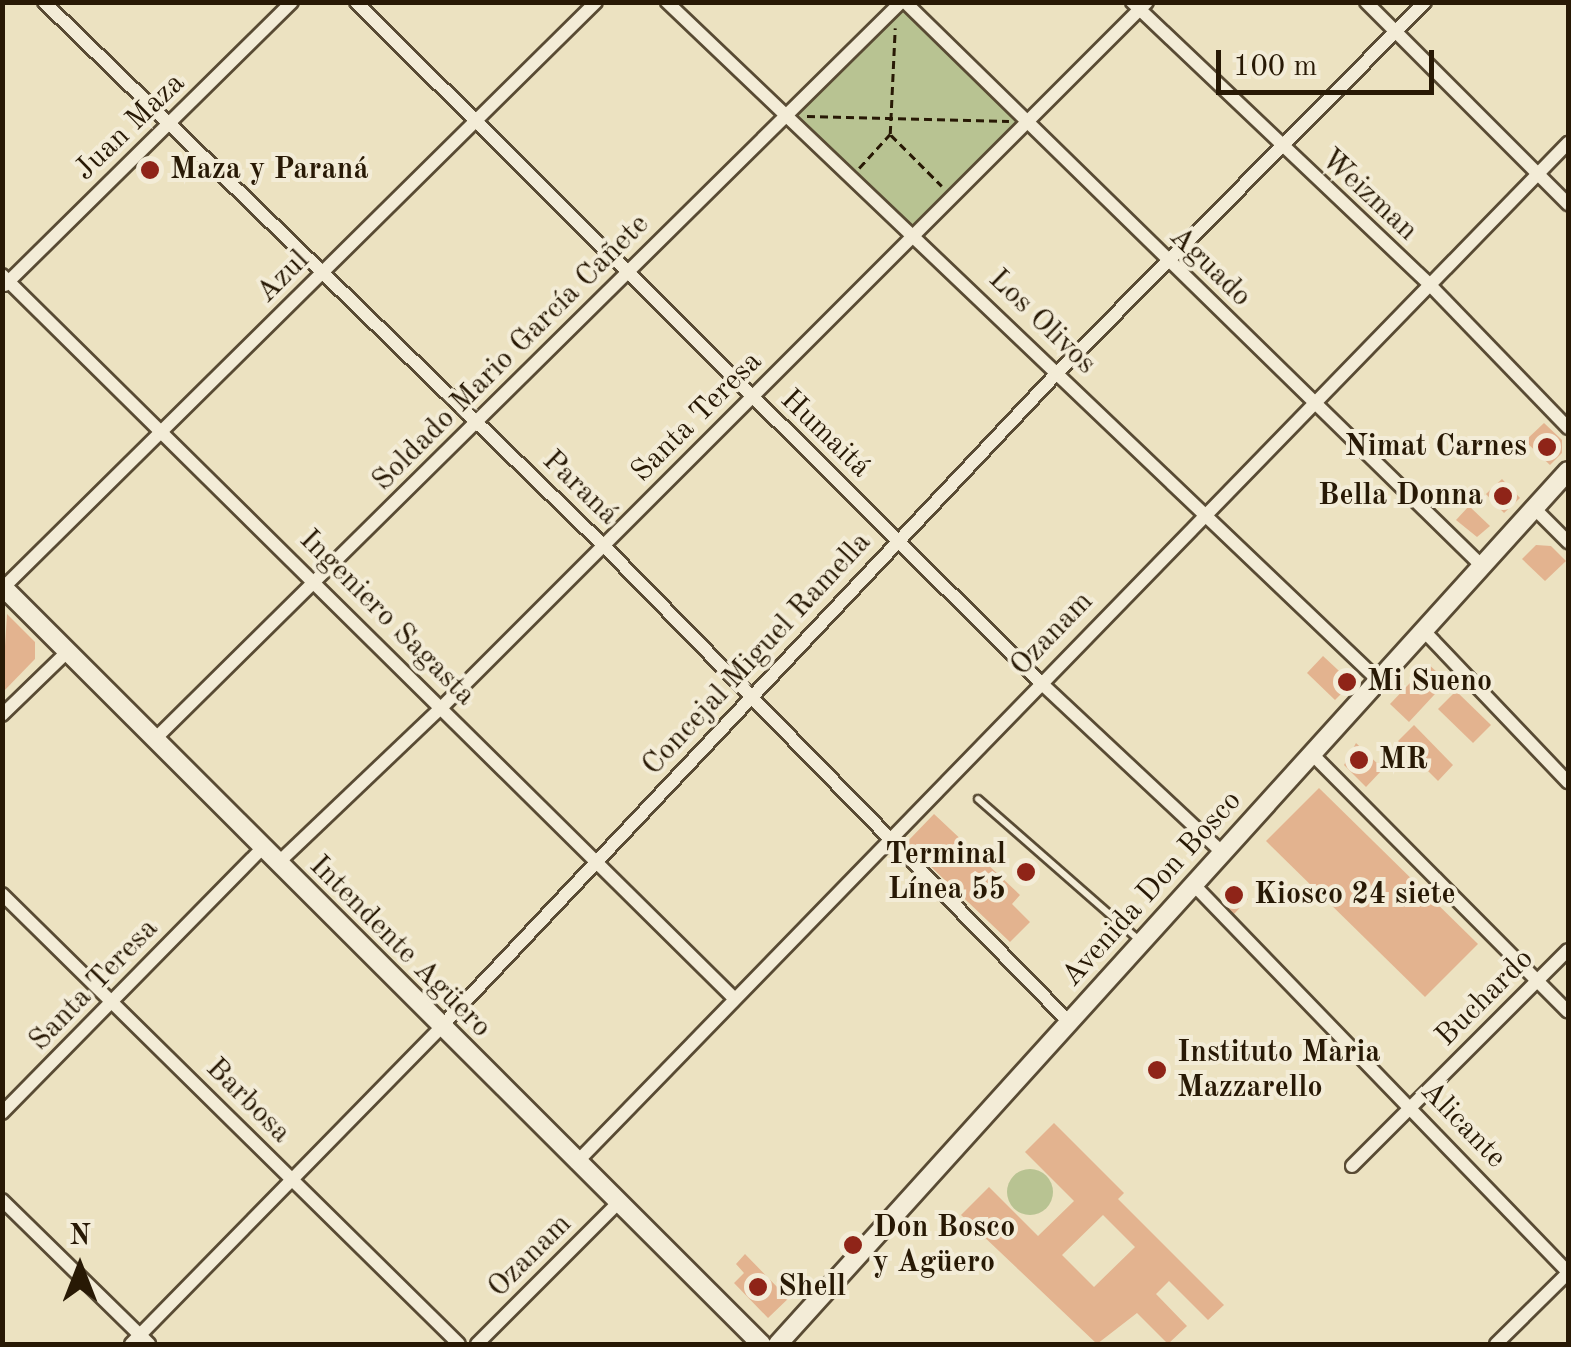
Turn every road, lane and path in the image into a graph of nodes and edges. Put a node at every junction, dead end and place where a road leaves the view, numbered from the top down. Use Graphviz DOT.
graph roads {
  1 [pos="44,2"];
  2 [pos="292,2"];
  3 [pos="356,2"];
  4 [pos="596,2"];
  5 [pos="667,2"];
  6 [pos="1366,2"];
  7 [pos="1425,2"];
  8 [pos="900,4"];
  9 [pos="1139,5"];
  10 [pos="1396,32"];
  11 [pos="785,116"];
  12 [pos="891,116"];
  13 [pos="1025,122"];
  14 [pos="168,124"];
  15 [pos="474,124"];
  16 [pos="890,134"];
  17 [pos="1568,143"];
  18 [pos="1283,149"];
  19 [pos="1538,174"];
  20 [pos="851,176"];
  21 [pos="952,196"];
  22 [pos="1568,204"];
  23 [pos="915,234"];
  24 [pos="1167,261"];
  25 [pos="321,274"];
  26 [pos="627,274"];
  27 [pos="4,281"];
  28 [pos="1429,284"];
  29 [pos="1058,372"];
  30 [pos="752,398"];
  31 [pos="1314,402"];
  32 [pos="474,423"];
  33 [pos="1568,428"];
  34 [pos="163,433"];
  35 [pos="1568,471"];
  36 [pos="1535,509"];
  37 [pos="1203,514"];
  38 [pos="898,541"];
  39 [pos="1568,542"];
  40 [pos="603,545"];
  41 [pos="1482,566"];
  42 [pos="316,581"];
  43 [pos="3,586"];
  44 [pos="1424,631"];
  45 [pos="68,650"];
  46 [pos="1040,682"];
  47 [pos="1378,682"];
  48 [pos="746,697"];
  49 [pos="442,707"];
  50 [pos="2,715"];
  51 [pos="156,738"];
  52 [pos="1312,754"];
  53 [pos="1568,782"];
  54 [pos="978,800"];
  55 [pos="889,836"];
  56 [pos="262,848"];
  57 [pos="1223,853"];
  58 [pos="278,863"];
  59 [pos="596,863"];
  60 [pos="1193,884"];
  61 [pos="2,894"];
  62 [pos="1140,942"];
  63 [pos="1568,950"];
  64 [pos="1538,981"];
  65 [pos="734,998"];
  66 [pos="113,1003"];
  67 [pos="1568,1012"];
  68 [pos="1069,1022"];
  69 [pos="441,1027"];
  70 [pos="1412,1107"];
  71 [pos="2,1114"];
  72 [pos="576,1163"];
  73 [pos="1352,1166"];
  74 [pos="290,1178"];
  75 [pos="2,1200"];
  76 [pos="618,1204"];
  77 [pos="1568,1272"];
  78 [pos="140,1342"];
  79 [pos="459,1344"];
  80 [pos="478,1344"];
  81 [pos="761,1344"];
  82 [pos="778,1344"];
  83 [pos="1496,1344"];
  1 -- 14 [label="street, Paraná"];
  2 -- 14 [label="street, Juan Maza"];
  3 -- 15 [label="street, Humaitá"];
  4 -- 15 [label="street, Azul"];
  5 -- 11 [label="street, Los Olivos"];
  6 -- 10 [label="street"];
  7 -- 10 [label="street, Concejal Miguel Ramella"];
  8 -- 11 [label="street, Soldado Mario García Cañete"];
  8 -- 12 [label="path"];
  8 -- 13 [label="street, Aguado"];
  9 -- 13 [label="street, Santa Teresa"];
  9 -- 18 [label="street, Weizman"];
  10 -- 18 [label="street, Concejal Miguel Ramella"];
  10 -- 19 [label="street"];
  11 -- 12 [label="path"];
  11 -- 20 [label="street, Los Olivos"];
  11 -- 26 [label="street, Soldado Mario García Cañete"];
  12 -- 13 [label="path"];
  12 -- 16 [label="path"];
  13 -- 21 [label="street, Santa Teresa"];
  13 -- 24 [label="street, Aguado"];
  14 -- 25 [label="street, Paraná"];
  14 -- 27 [label="street, Juan Maza"];
  15 -- 25 [label="street, Azul"];
  15 -- 26 [label="street, Humaitá"];
  16 -- 20 [label="path"];
  16 -- 21 [label="path"];
  17 -- 19 [label="street, Ozanam"];
  18 -- 24 [label="street, Concejal Miguel Ramella"];
  18 -- 28 [label="street, Weizman"];
  19 -- 22 [label="street"];
  19 -- 28 [label="street, Ozanam"];
  20 -- 23 [label="street, Los Olivos"];
  21 -- 23 [label="street, Santa Teresa"];
  23 -- 29 [label="street, Los Olivos"];
  23 -- 30 [label="street, Santa Teresa"];
  24 -- 29 [label="street, Concejal Miguel Ramella"];
  24 -- 31 [label="street, Aguado"];
  25 -- 32 [label="street, Paraná"];
  25 -- 34 [label="street, Azul"];
  26 -- 30 [label="street, Humaitá"];
  26 -- 32 [label="street, Soldado Mario García Cañete"];
  27 -- 34 [label="street, Ingeniero Sagasta"];
  28 -- 31 [label="street, Ozanam"];
  28 -- 33 [label="street, Weizman"];
  29 -- 37 [label="street, Los Olivos"];
  29 -- 38 [label="street, Concejal Miguel Ramella"];
  30 -- 38 [label="street, Humaitá"];
  30 -- 40 [label="street, Santa Teresa"];
  31 -- 37 [label="street, Ozanam"];
  31 -- 41 [label="street, Aguado"];
  32 -- 40 [label="street, Paraná"];
  32 -- 42 [label="street, Soldado Mario García Cañete"];
  34 -- 42 [label="street, Ingeniero Sagasta"];
  34 -- 43 [label="street, Azul"];
  35 -- 36 [label="main road, Avenida Don Bosco"];
  36 -- 39 [label="street"];
  36 -- 41 [label="main road, Avenida Don Bosco"];
  37 -- 46 [label="street, Ozanam"];
  37 -- 47 [label="street, Los Olivos"];
  38 -- 46 [label="street, Humaitá"];
  38 -- 48 [label="street, Concejal Miguel Ramella"];
  40 -- 48 [label="street, Paraná"];
  40 -- 49 [label="street, Santa Teresa"];
  41 -- 44 [label="main road, Avenida Don Bosco"];
  42 -- 49 [label="street, Ingeniero Sagasta"];
  42 -- 51 [label="street, Soldado Mario García Cañete"];
  43 -- 45 [label="main road, Intendente Agüero"];
  44 -- 47 [label="main road, Avenida Don Bosco"];
  44 -- 53 [label="street"];
  45 -- 50 [label="street"];
  45 -- 51 [label="main road, Intendente Agüero"];
  46 -- 55 [label="street, Ozanam"];
  46 -- 57 [label="street, Humaitá"];
  47 -- 52 [label="main road, Avenida Don Bosco"];
  48 -- 55 [label="street, Paraná"];
  48 -- 59 [label="street, Concejal Miguel Ramella"];
  49 -- 58 [label="street, Santa Teresa"];
  49 -- 59 [label="street, Ingeniero Sagasta"];
  51 -- 56 [label="main road, Intendente Agüero"];
  52 -- 57 [label="main road, Avenida Don Bosco"];
  52 -- 64 [label="street"];
  54 -- 62 [label="lane"];
  55 -- 65 [label="street, Ozanam"];
  55 -- 68 [label="street, Paraná"];
  56 -- 58 [label="main road, Intendente Agüero"];
  56 -- 66 [label="street, Santa Teresa"];
  57 -- 60 [label="main road, Avenida Don Bosco"];
  58 -- 69 [label="main road, Intendente Agüero"];
  59 -- 65 [label="street, Ingeniero Sagasta"];
  59 -- 69 [label="street, Concejal Miguel Ramella"];
  60 -- 62 [label="main road, Avenida Don Bosco"];
  60 -- 70 [label="street, Alicante"];
  61 -- 66 [label="street, Barbosa"];
  62 -- 68 [label="main road, Avenida Don Bosco"];
  63 -- 64 [label="street, Buchardo"];
  64 -- 67 [label="street"];
  64 -- 70 [label="street, Buchardo"];
  65 -- 72 [label="street, Ozanam"];
  66 -- 71 [label="street, Santa Teresa"];
  66 -- 74 [label="street, Barbosa"];
  68 -- 82 [label="main road, Avenida Don Bosco"];
  69 -- 72 [label="main road, Intendente Agüero"];
  69 -- 74 [label="street, Concejal Miguel Ramella"];
  70 -- 73 [label="street, Buchardo"];
  70 -- 77 [label="street, Alicante"];
  72 -- 76 [label="main road, Intendente Agüero"];
  74 -- 78 [label="street, Concejal Miguel Ramella"];
  74 -- 79 [label="street, Barbosa"];
  75 -- 78 [label="street"];
  76 -- 80 [label="street, Ozanam"];
  76 -- 81 [label="main road, Intendente Agüero"];
  77 -- 83 [label="street"];
}
